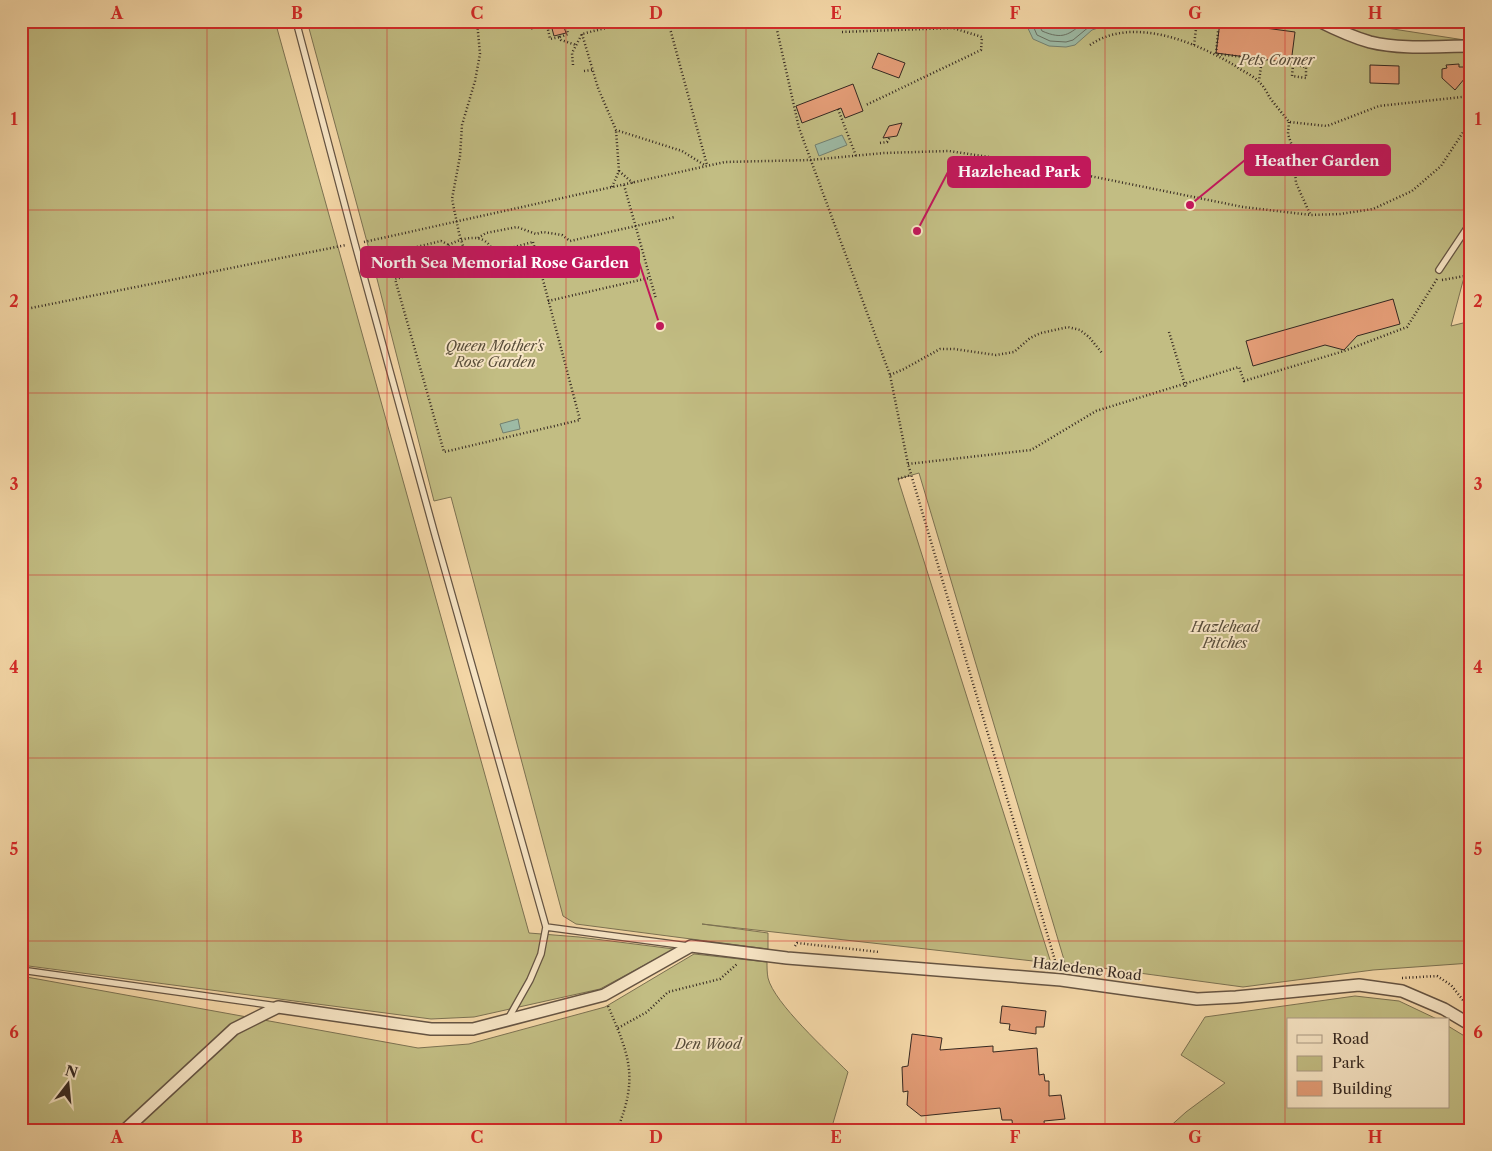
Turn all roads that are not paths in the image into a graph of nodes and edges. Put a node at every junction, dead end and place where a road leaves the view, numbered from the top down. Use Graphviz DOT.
graph roads {
  1 [pos="296,21"];
  2 [pos="1319,21"];
  3 [pos="1471,46"];
  4 [pos="1471,222"];
  5 [pos="1439,270"];
  6 [pos="546,927"];
  7 [pos="691,946"];
  8 [pos="21,970"];
  9 [pos="278,1007"];
  10 [pos="508,1020"];
  11 [pos="1471,1025"];
  12 [pos="125,1130"];
  1 -- 6 [label="lane"];
  2 -- 3 [label="street"];
  4 -- 5 [label="lane"];
  6 -- 7 [label="lane"];
  6 -- 10 [label="lane"];
  7 -- 10 [label="street"];
  7 -- 11 [label="street, Hazledene Road"];
  8 -- 9 [label="lane"];
  9 -- 10 [label="street"];
  9 -- 12 [label="street"];
}
